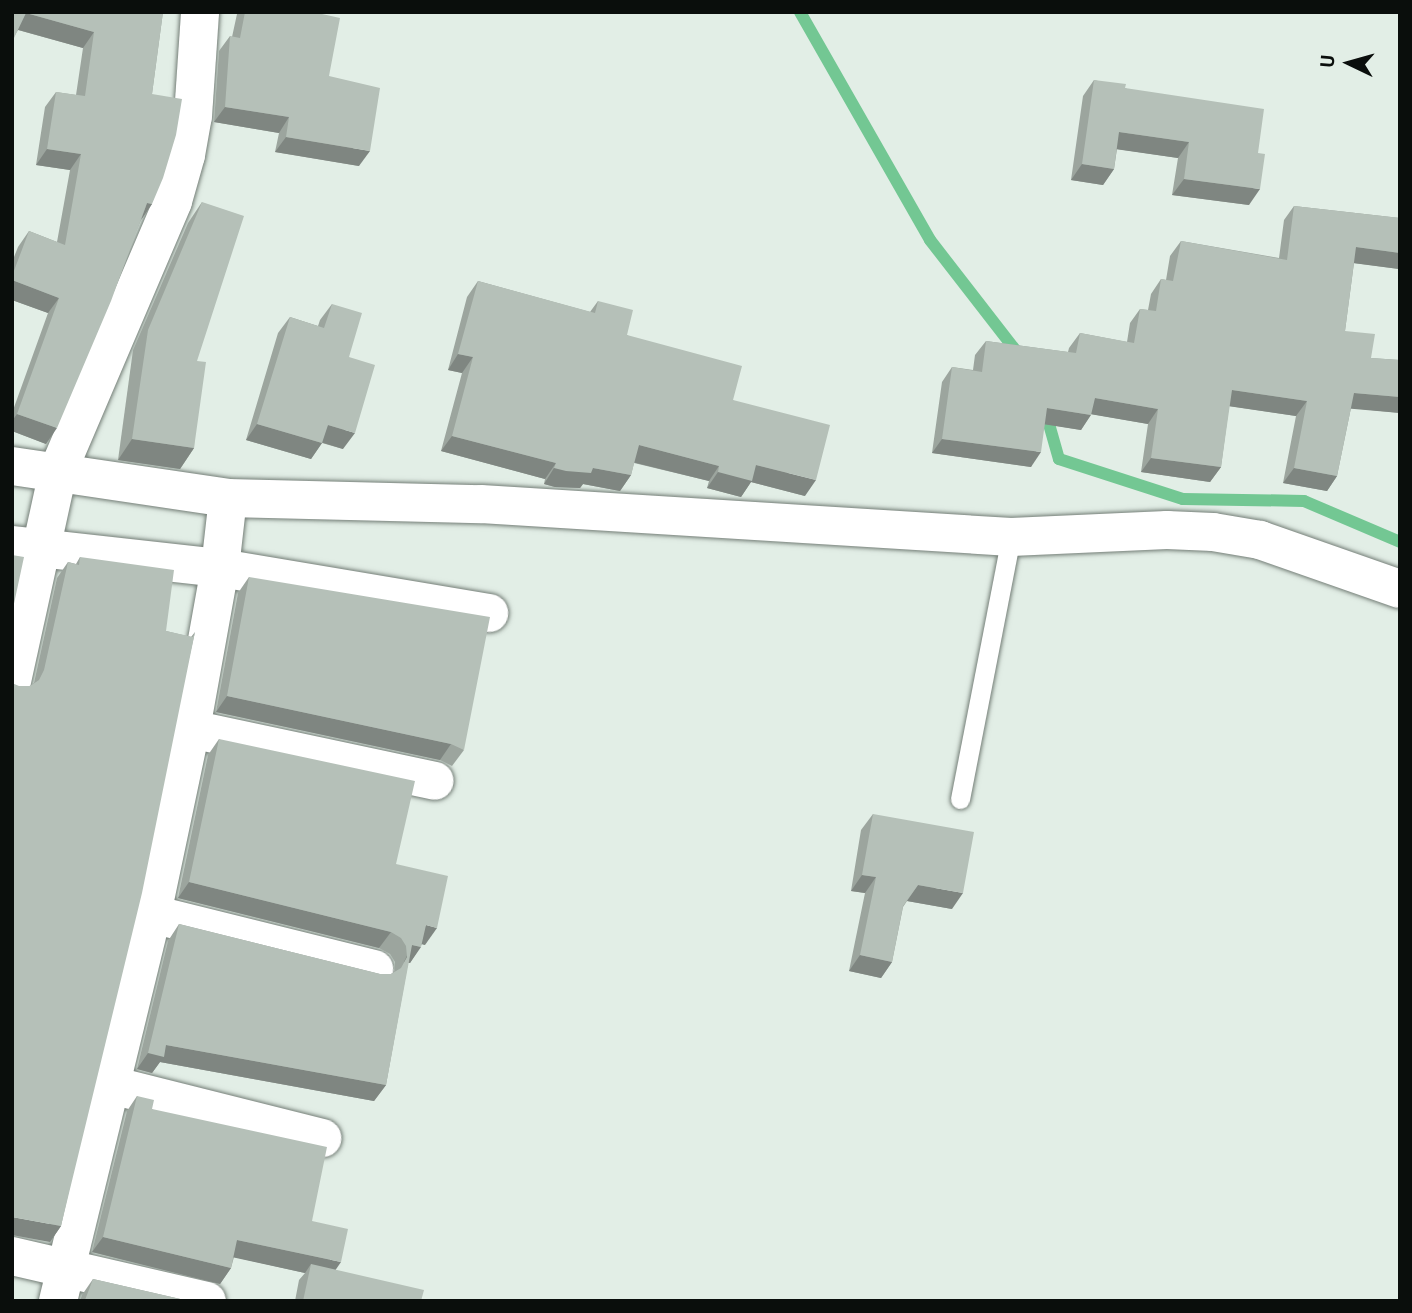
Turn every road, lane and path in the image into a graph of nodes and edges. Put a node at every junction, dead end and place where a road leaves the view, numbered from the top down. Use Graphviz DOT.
graph roads {
  1 [pos="200,12"];
  2 [pos="12,466"];
  3 [pos="58,471"];
  4 [pos="229,498"];
  5 [pos="1011,537"];
  6 [pos="26,547"];
  7 [pos="220,568"];
  8 [pos="1400,589"];
  9 [pos="489,613"];
  10 [pos="12,681"];
  11 [pos="191,729"];
  12 [pos="435,781"];
  13 [pos="960,799"];
  14 [pos="152,914"];
  15 [pos="374,970"];
  16 [pos="111,1085"];
  17 [pos="322,1138"];
  18 [pos="12,1256"];
  19 [pos="62,1284"];
  20 [pos="207,1301"];
  1 -- 3 [label="street"];
  2 -- 3 [label="street"];
  3 -- 4 [label="street"];
  3 -- 6 [label="street"];
  4 -- 5 [label="street"];
  4 -- 7 [label="street"];
  5 -- 8 [label="street"];
  5 -- 13 [label="lane"];
  6 -- 7 [label="street"];
  6 -- 10 [label="street"];
  7 -- 9 [label="street"];
  7 -- 11 [label="street"];
  11 -- 12 [label="street"];
  11 -- 14 [label="street"];
  14 -- 15 [label="street"];
  14 -- 16 [label="street"];
  16 -- 17 [label="street"];
  16 -- 19 [label="street"];
  18 -- 19 [label="street"];
  19 -- 20 [label="street"];
}
